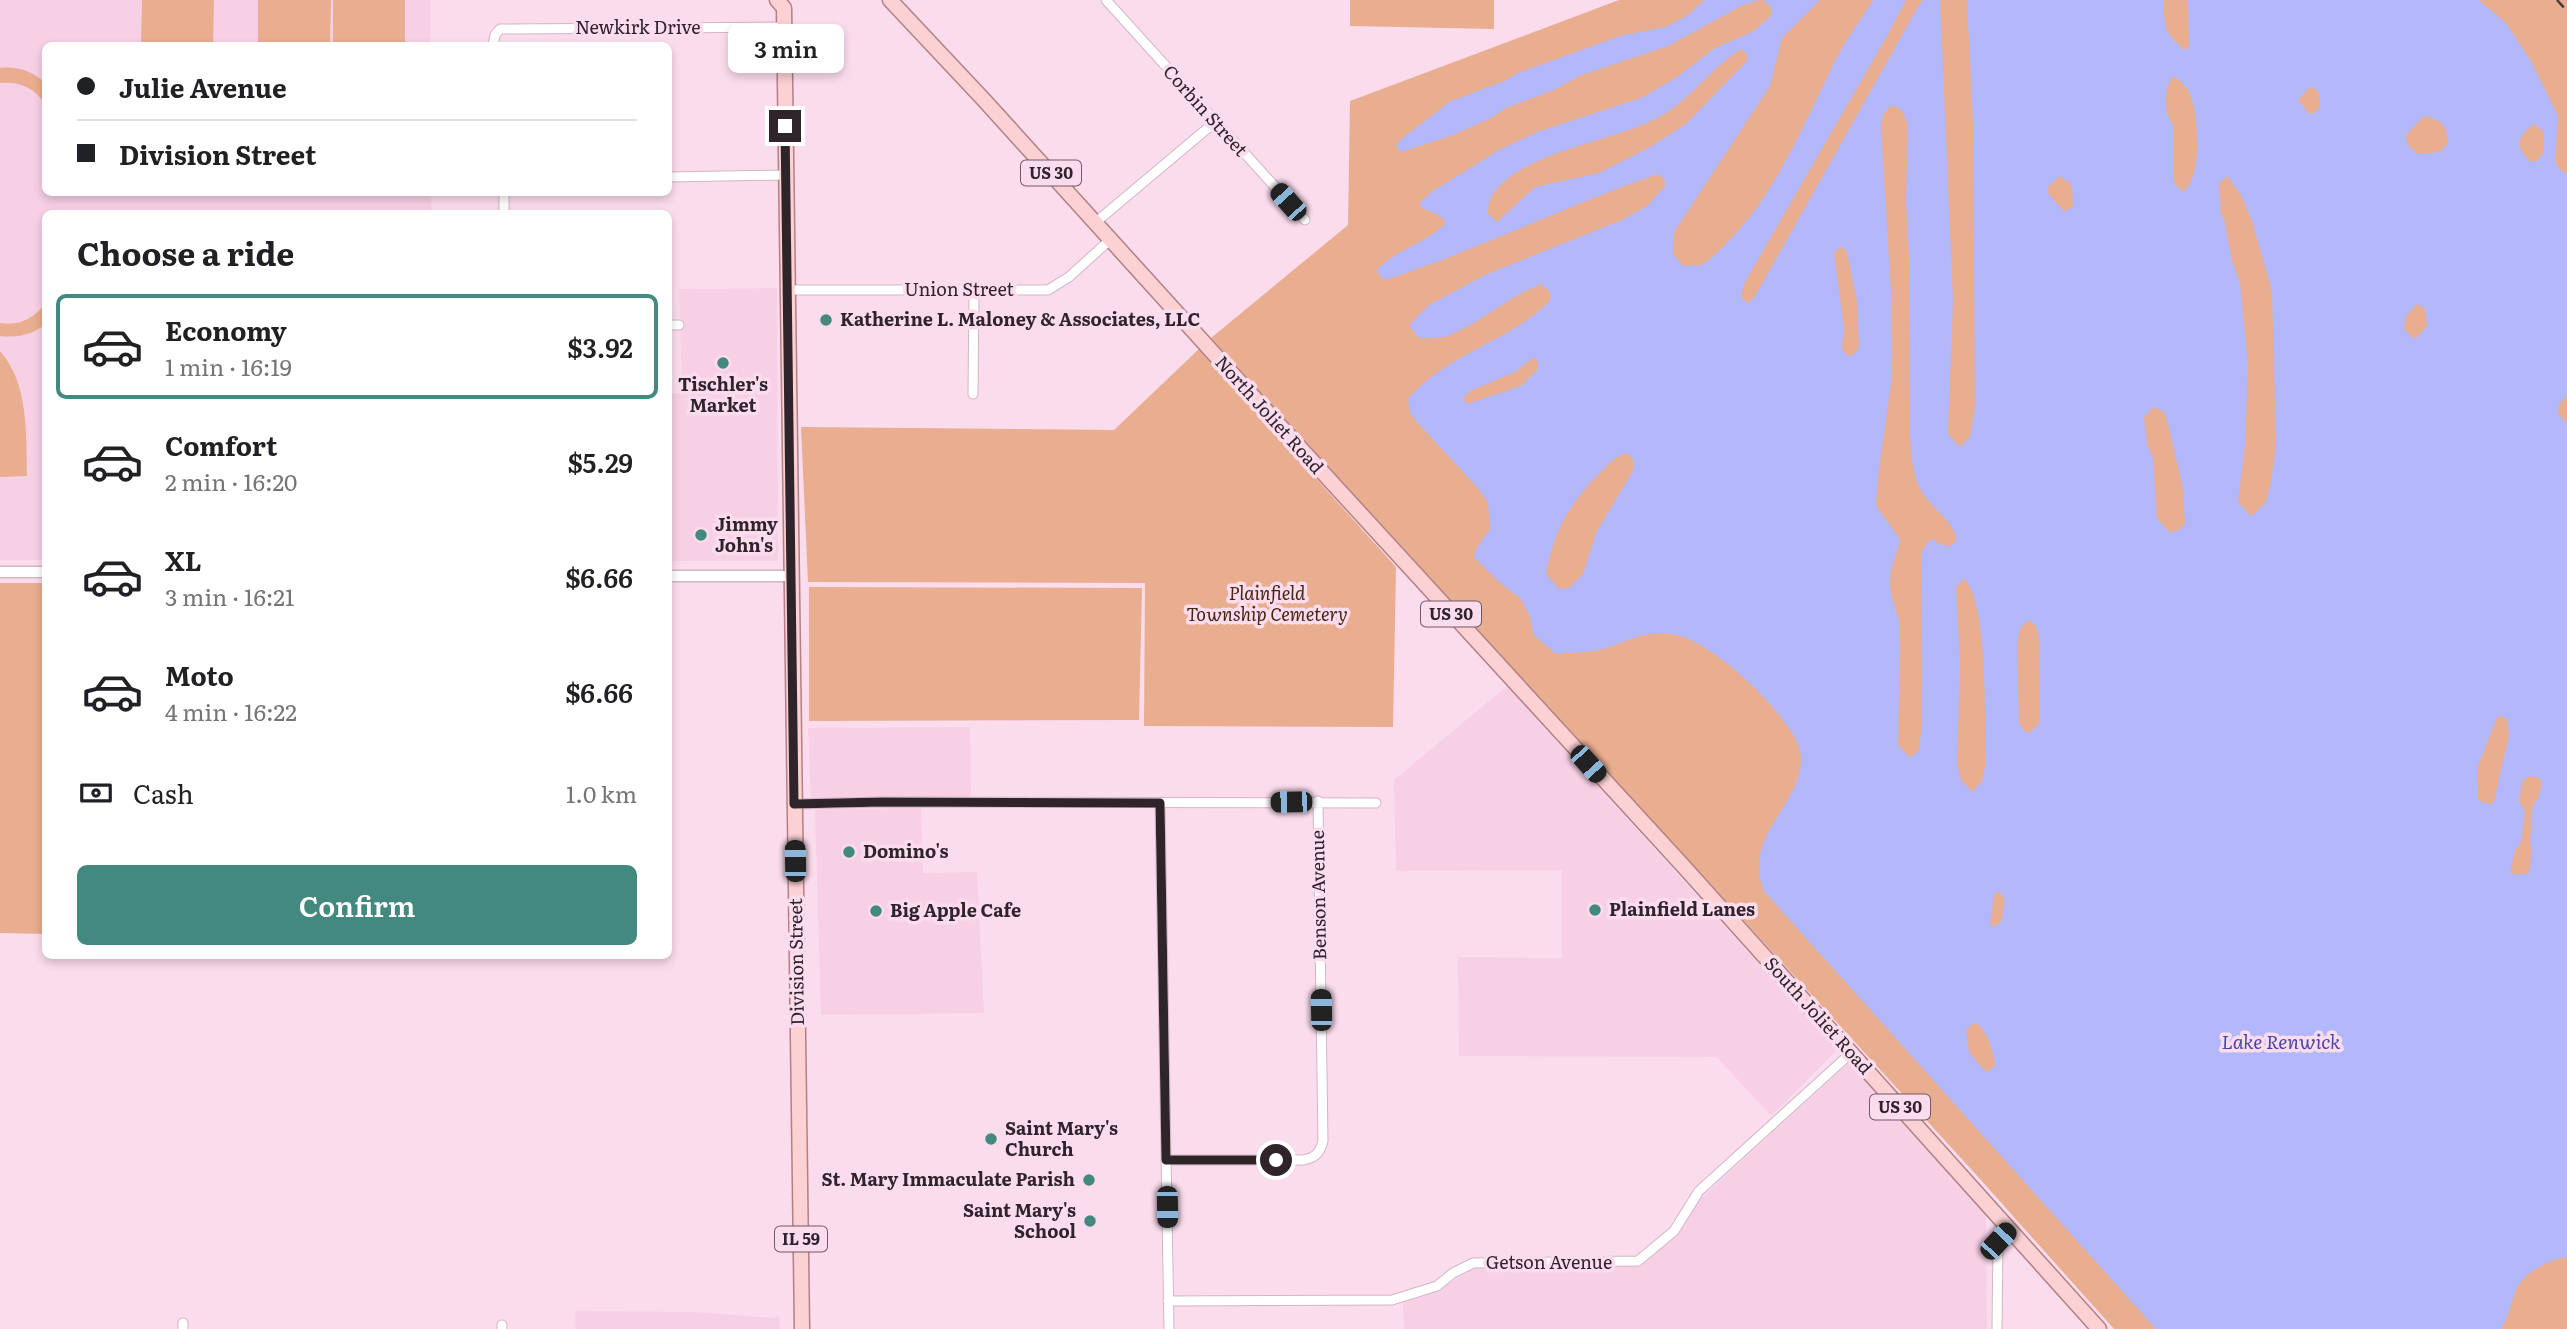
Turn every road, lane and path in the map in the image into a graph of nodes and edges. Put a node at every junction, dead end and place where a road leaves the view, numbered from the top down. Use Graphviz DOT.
graph roads {
  1 [pos="890,0"];
  2 [pos="1106,0"];
  3 [pos="784,3"];
  4 [pos="902,6"];
  5 [pos="784,27"];
  6 [pos="494,40"];
  7 [pos="1214,122"];
  8 [pos="786,175"];
  9 [pos="672,177"];
  10 [pos="1305,220"];
  11 [pos="1096,222"];
  12 [pos="1111,239"];
  13 [pos="788,290"];
  14 [pos="974,290"];
  15 [pos="973,394"];
  16 [pos="0,572"];
  17 [pos="42,572"];
  18 [pos="672,576"];
  19 [pos="790,576"];
  20 [pos="1318,802"];
  21 [pos="1160,803"];
  22 [pos="1376,803"];
  23 [pos="794,804"];
  24 [pos="1648,830"];
  25 [pos="1851,1053"];
  26 [pos="1166,1160"];
  27 [pos="2010,1228"];
  28 [pos="1168,1301"];
  29 [pos="802,1329"];
  30 [pos="1169,1329"];
  31 [pos="1997,1329"];
  32 [pos="2099,1329"];
  1 -- 4 [label="main road, North Joliet Road / US 30"];
  2 -- 7 [label="street, Corbin Street"];
  3 -- 5 [label="main road, Division Street / IL 59"];
  4 -- 11 [label="main road, North Joliet Road / US 30"];
  5 -- 6 [label="street, Newkirk Drive"];
  5 -- 8 [label="main road, Division Street / IL 59"];
  7 -- 10 [label="street, Corbin Street"];
  7 -- 11 [label="street"];
  8 -- 9 [label="street"];
  8 -- 13 [label="main road, Division Street / IL 59"];
  11 -- 12 [label="main road, North Joliet Road / US 30"];
  12 -- 14 [label="street, Union Street"];
  12 -- 24 [label="main road, North Joliet Road / US 30"];
  13 -- 14 [label="street, Union Street"];
  13 -- 19 [label="main road, Division Street / IL 59"];
  14 -- 15 [label="street"];
  16 -- 17 [label="street"];
  18 -- 19 [label="street"];
  19 -- 23 [label="main road, Division Street / IL 59"];
  20 -- 21 [label="street"];
  20 -- 22 [label="street"];
  20 -- 26 [label="street, Benson Avenue"];
  21 -- 23 [label="street"];
  21 -- 26 [label="street"];
  23 -- 29 [label="main road, Division Street / IL 59"];
  24 -- 25 [label="main road, South Joliet Road / US 30"];
  25 -- 27 [label="main road, South Joliet Road / US 30"];
  25 -- 28 [label="street, Getson Avenue"];
  26 -- 28 [label="street"];
  27 -- 31 [label="street"];
  27 -- 32 [label="main road, South Joliet Road / US 30"];
  28 -- 30 [label="street"];
}
